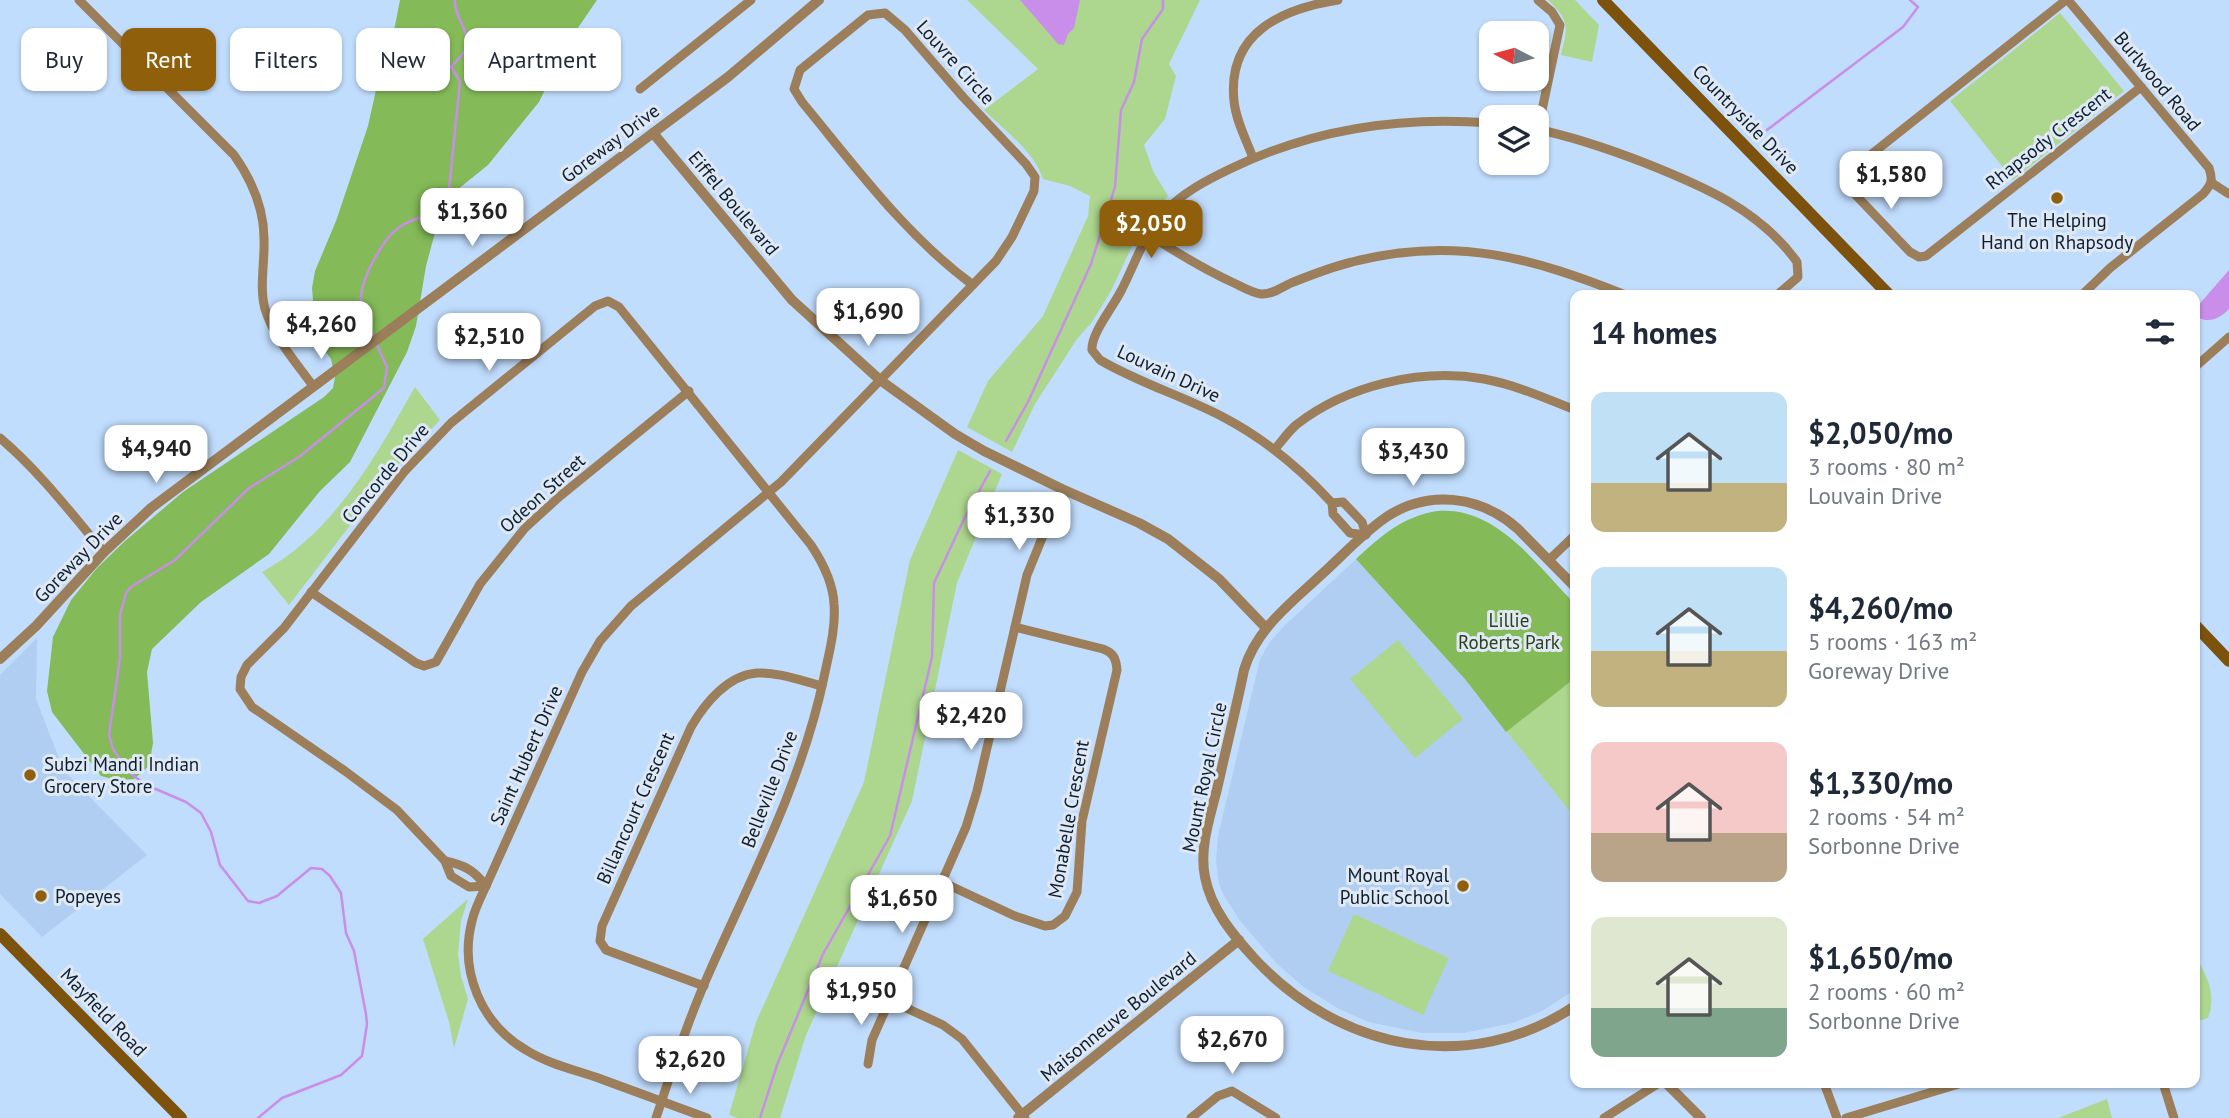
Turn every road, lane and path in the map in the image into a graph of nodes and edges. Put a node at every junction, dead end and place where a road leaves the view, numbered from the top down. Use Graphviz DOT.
graph roads {
  1 [pos="79,0"];
  2 [pos="751,0"];
  3 [pos="819,0"];
  4 [pos="1338,0"];
  5 [pos="1538,0"];
  6 [pos="1602,0"];
  7 [pos="2067,0"];
  8 [pos="2141,87"];
  9 [pos="640,89"];
  10 [pos="1542,105"];
  11 [pos="1479,123"];
  12 [pos="1549,132"];
  13 [pos="653,133"];
  14 [pos="1253,158"];
  15 [pos="2212,183"];
  16 [pos="2229,194"];
  17 [pos="1148,234"];
  18 [pos="973,285"];
  19 [pos="1613,290"];
  20 [pos="1783,290"];
  21 [pos="1884,290"];
  22 [pos="2087,290"];
  23 [pos="2229,337"];
  24 [pos="2200,363"];
  25 [pos="880,380"];
  26 [pos="313,386"];
  27 [pos="689,391"];
  28 [pos="1570,408"];
  29 [pos="0,438"];
  30 [pos="1275,449"];
  31 [pos="1062,489"];
  32 [pos="769,493"];
  33 [pos="1332,503"];
  34 [pos="1366,535"];
  35 [pos="1570,540"];
  36 [pos="104,552"];
  37 [pos="1549,560"];
  38 [pos="1570,582"];
  39 [pos="311,592"];
  40 [pos="1015,626"];
  41 [pos="1266,628"];
  42 [pos="2200,630"];
  43 [pos="0,660"];
  44 [pos="2229,661"];
  45 [pos="822,686"];
  46 [pos="446,861"];
  47 [pos="942,882"];
  48 [pos="486,886"];
  49 [pos="0,934"];
  50 [pos="1239,940"];
  51 [pos="704,986"];
  52 [pos="889,1000"];
  53 [pos="1570,1009"];
  54 [pos="868,1065"];
  55 [pos="1651,1088"];
  56 [pos="1670,1088"];
  57 [pos="1827,1088"];
  58 [pos="1944,1088"];
  59 [pos="2165,1088"];
  60 [pos="662,1101"];
  61 [pos="1022,1117"];
  62 [pos="181,1118"];
  63 [pos="656,1118"];
  64 [pos="707,1118"];
  65 [pos="1191,1118"];
  66 [pos="1276,1118"];
  67 [pos="1604,1118"];
  68 [pos="1701,1118"];
  69 [pos="1837,1118"];
  70 [pos="1846,1118"];
  71 [pos="2174,1118"];
  1 -- 26 [label="street"];
  2 -- 9 [label="street"];
  3 -- 13 [label="street, Goreway Drive"];
  4 -- 14 [label="street"];
  5 -- 10 [label="street"];
  6 -- 21 [label="main road, Countryside Drive"];
  7 -- 8 [label="street, Burlwood Road"];
  7 -- 8 [label="street, Rhapsody Crescent"];
  8 -- 15 [label="street, Burlwood Road"];
  11 -- 14 [label="street, Louvain Drive"];
  12 -- 20 [label="street"];
  13 -- 25 [label="street, Eiffel Boulevard"];
  13 -- 26 [label="street, Goreway Drive"];
  14 -- 17 [label="street, Louvain Drive"];
  15 -- 16 [label="street"];
  15 -- 22 [label="street"];
  17 -- 19 [label="street"];
  17 -- 30 [label="street, Louvain Drive"];
  18 -- 18 [label="street, Louvre Circle"];
  18 -- 25 [label="street, Louvre Circle"];
  23 -- 24 [label="street"];
  25 -- 31 [label="street, Eiffel Boulevard"];
  25 -- 32 [label="street, Saint Hubert Drive"];
  26 -- 36 [label="street, Goreway Drive"];
  27 -- 32 [label="street, Concorde Drive"];
  27 -- 39 [label="street, Odeon Street"];
  27 -- 39 [label="street, Concorde Drive"];
  28 -- 30 [label="street"];
  29 -- 36 [label="street"];
  30 -- 33 [label="street, Louvain Drive"];
  31 -- 40 [label="street"];
  31 -- 41 [label="street, Eiffel Boulevard"];
  32 -- 45 [label="street, Belleville Drive"];
  32 -- 48 [label="street, Saint Hubert Drive"];
  33 -- 34 [label="street, Louvain Drive"];
  33 -- 34 [label="street, Louvain Drive"];
  34 -- 37 [label="street, Mount Royal Circle"];
  34 -- 41 [label="street, Mount Royal Circle"];
  35 -- 37 [label="street"];
  36 -- 43 [label="street, Goreway Drive"];
  37 -- 38 [label="street, Mount Royal Circle"];
  39 -- 46 [label="street, Concorde Drive"];
  40 -- 47 [label="street"];
  40 -- 47 [label="street, Monabelle Crescent"];
  41 -- 50 [label="street, Mount Royal Circle"];
  42 -- 44 [label="main road"];
  45 -- 51 [label="street, Belleville Drive"];
  45 -- 51 [label="street, Billancourt Crescent"];
  46 -- 48 [label="street, Concorde Drive"];
  46 -- 48 [label="street, Concorde Drive"];
  47 -- 52 [label="street"];
  48 -- 60 [label="street, Saint Hubert Drive"];
  49 -- 62 [label="main road, Mayfield Road"];
  50 -- 53 [label="street, Mount Royal Circle"];
  50 -- 61 [label="street, Maisonneuve Boulevard"];
  51 -- 60 [label="street, Belleville Drive"];
  52 -- 54 [label="street"];
  52 -- 61 [label="street"];
  55 -- 67 [label="street"];
  56 -- 68 [label="street"];
  57 -- 69 [label="street"];
  58 -- 70 [label="street"];
  59 -- 71 [label="street"];
  60 -- 63 [label="street, Belleville Drive"];
  60 -- 64 [label="street, Saint Hubert Drive"];
  65 -- 66 [label="street"];
}
